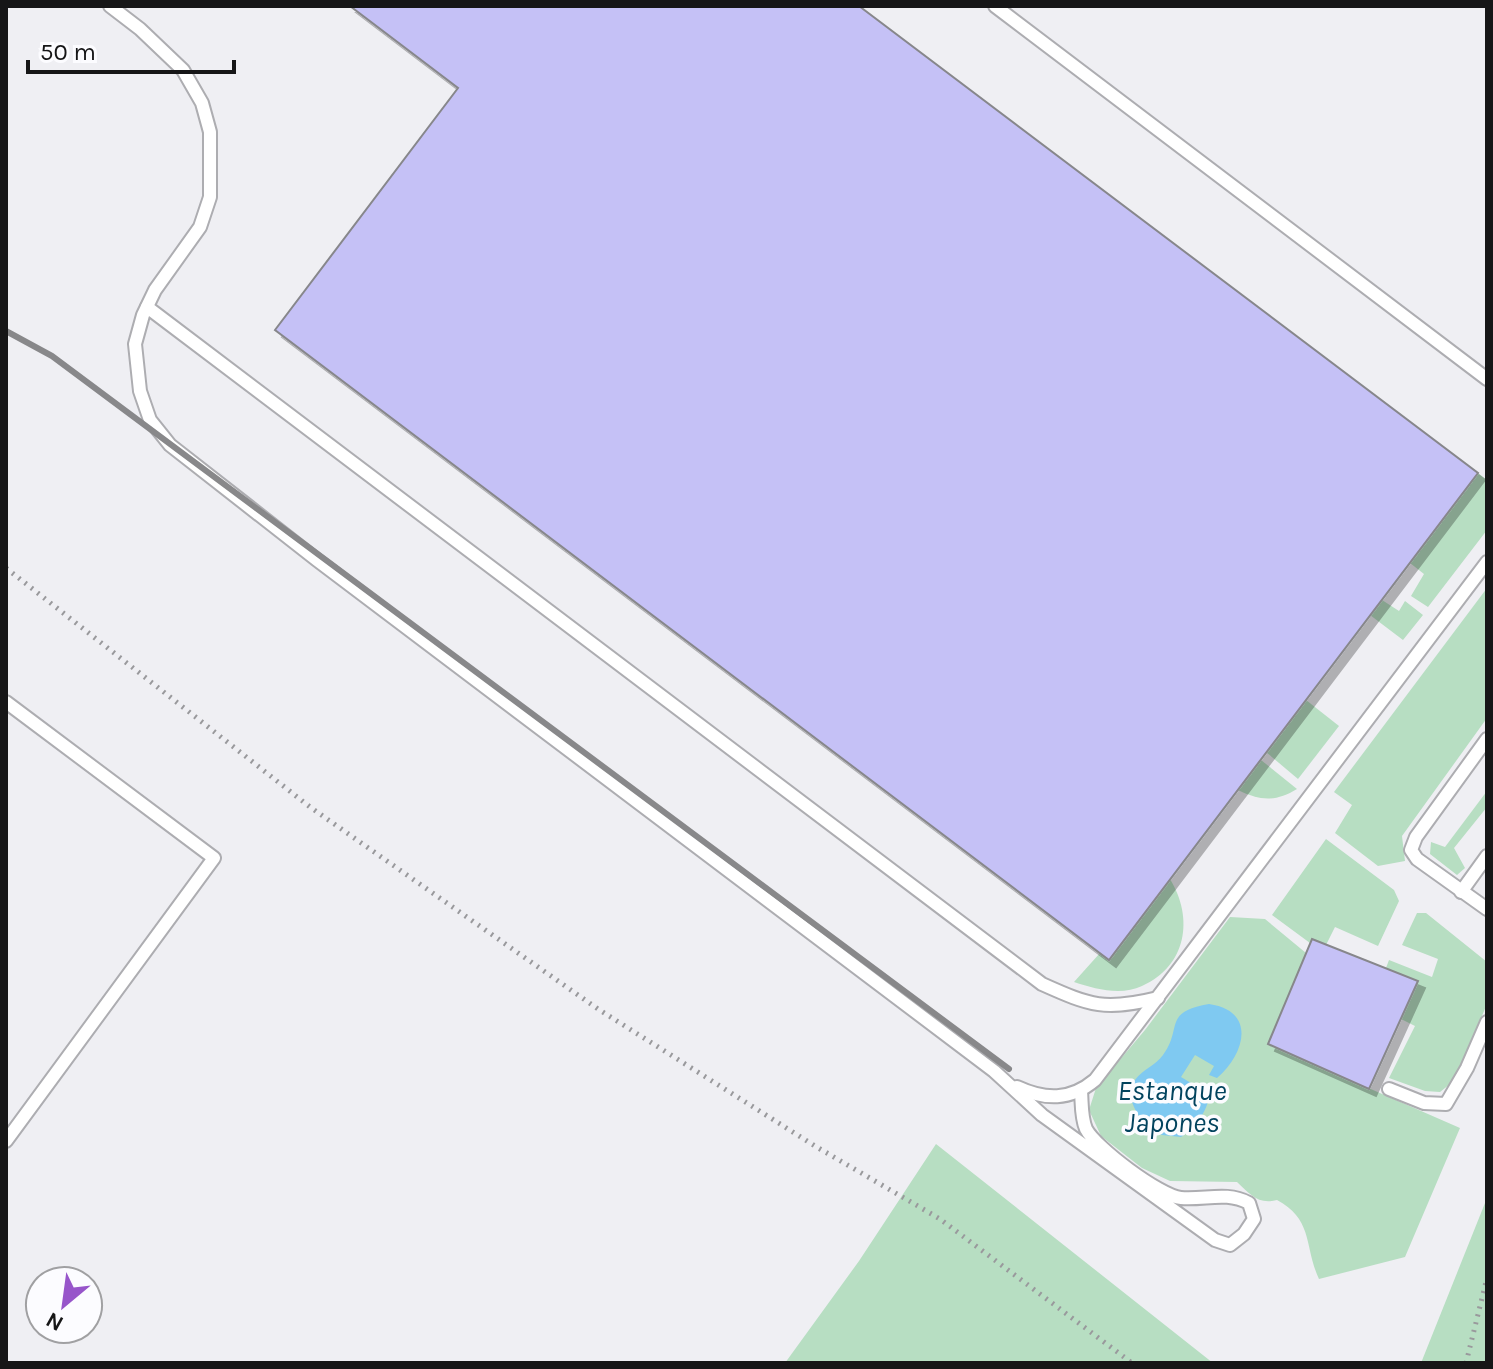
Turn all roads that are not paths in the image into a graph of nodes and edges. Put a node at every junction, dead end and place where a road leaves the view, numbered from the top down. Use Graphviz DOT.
graph roads {
  1 [pos="110,6"];
  2 [pos="995,6"];
  3 [pos="147,307"];
  4 [pos="1487,379"];
  5 [pos="1487,562"];
  6 [pos="6,702"];
  7 [pos="1487,739"];
  8 [pos="1487,856"];
  9 [pos="1461,892"];
  10 [pos="1487,909"];
  11 [pos="1158,998"];
  12 [pos="1487,1022"];
  13 [pos="1007,1083"];
  14 [pos="1389,1089"];
  15 [pos="1081,1091"];
  16 [pos="6,1141"];
  1 -- 3 [label="lane"];
  2 -- 4 [label="lane"];
  3 -- 11 [label="lane"];
  3 -- 13 [label="lane"];
  5 -- 11 [label="lane"];
  6 -- 16 [label="lane"];
  7 -- 9 [label="lane"];
  8 -- 9 [label="lane"];
  9 -- 10 [label="lane"];
  11 -- 15 [label="lane"];
  12 -- 14 [label="lane"];
  13 -- 15 [label="lane"];
  13 -- 15 [label="lane"];
}
